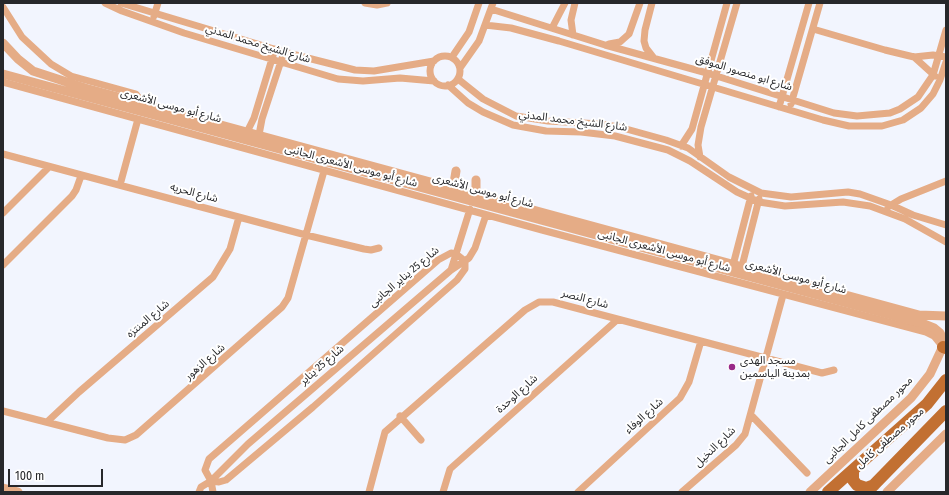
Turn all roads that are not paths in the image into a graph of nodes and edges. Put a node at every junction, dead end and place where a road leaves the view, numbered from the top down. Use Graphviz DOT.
graph roads {
  1 [pos="105,3"];
  2 [pos="121,3"];
  3 [pos="148,3"];
  4 [pos="158,3"];
  5 [pos="365,3"];
  6 [pos="478,3"];
  7 [pos="565,3"];
  8 [pos="575,3"];
  9 [pos="640,3"];
  10 [pos="652,3"];
  11 [pos="726,3"];
  12 [pos="737,3"];
  13 [pos="809,3"];
  14 [pos="820,3"];
  15 [pos="383,4"];
  16 [pos="3,5"];
  17 [pos="492,6"];
  18 [pos="146,11"];
  19 [pos="154,13"];
  20 [pos="143,19"];
  21 [pos="152,22"];
  22 [pos="485,25"];
  23 [pos="552,28"];
  24 [pos="813,29"];
  25 [pos="946,30"];
  26 [pos="562,31"];
  27 [pos="573,35"];
  28 [pos="559,41"];
  29 [pos="3,42"];
  30 [pos="605,45"];
  31 [pos="275,49"];
  32 [pos="284,52"];
  33 [pos="636,52"];
  34 [pos="943,56"];
  35 [pos="452,57"];
  36 [pos="653,57"];
  37 [pos="914,57"];
  38 [pos="272,60"];
  39 [pos="434,61"];
  40 [pos="280,62"];
  41 [pos="633,62"];
  42 [pos="946,62"];
  43 [pos="460,68"];
  44 [pos="707,73"];
  45 [pos="3,74"];
  46 [pos="933,75"];
  47 [pos="716,76"];
  48 [pos="458,79"];
  49 [pos="940,80"];
  50 [pos="64,81"];
  51 [pos="434,81"];
  52 [pos="3,82"];
  53 [pos="704,84"];
  54 [pos="448,86"];
  55 [pos="713,86"];
  56 [pos="782,96"];
  57 [pos="792,99"];
  58 [pos="779,107"];
  59 [pos="789,110"];
  60 [pos="138,119"];
  61 [pos="245,135"];
  62 [pos="259,139"];
  63 [pos="681,146"];
  64 [pos="3,154"];
  65 [pos="700,157"];
  66 [pos="48,167"];
  67 [pos="324,171"];
  68 [pos="456,171"];
  69 [pos="82,176"];
  70 [pos="395,176"];
  71 [pos="476,180"];
  72 [pos="946,181"];
  73 [pos="120,184"];
  74 [pos="454,188"];
  75 [pos="753,190"];
  76 [pos="761,193"];
  77 [pos="476,195"];
  78 [pos="751,199"];
  79 [pos="759,202"];
  80 [pos="891,205"];
  81 [pos="470,210"];
  82 [pos="886,211"];
  83 [pos="3,213"];
  84 [pos="486,215"];
  85 [pos="239,217"];
  86 [pos="946,225"];
  87 [pos="306,235"];
  88 [pos="946,242"];
  89 [pos="379,248"];
  90 [pos="456,254"];
  91 [pos="465,261"];
  92 [pos="3,265"];
  93 [pos="737,269"];
  94 [pos="451,270"];
  95 [pos="783,294"];
  96 [pos="946,316"];
  97 [pos="617,320"];
  98 [pos="351,336"];
  99 [pos="701,341"];
  100 [pos="945,344"];
  101 [pos="361,346"];
  102 [pos="765,358"];
  103 [pos="340,364"];
  104 [pos="834,370"];
  105 [pos="349,374"];
  106 [pos="946,380"];
  107 [pos="303,396"];
  108 [pos="313,407"];
  109 [pos="3,411"];
  110 [pos="946,411"];
  111 [pos="751,414"];
  112 [pos="400,416"];
  113 [pos="48,422"];
  114 [pos="946,434"];
  115 [pos="421,440"];
  116 [pos="853,470"];
  117 [pos="806,473"];
  118 [pos="211,481"];
  119 [pos="3,488"];
  120 [pos="871,489"];
  121 [pos="833,491"];
  122 [pos="18,492"];
  123 [pos="199,492"];
  124 [pos="212,492"];
  125 [pos="369,492"];
  126 [pos="443,492"];
  127 [pos="578,492"];
  128 [pos="682,492"];
  129 [pos="810,492"];
  130 [pos="887,492"];
  1 -- 20 [label="street, شارع الشيخ محمد المدني"];
  2 -- 18 [label="street, شارع الشيخ محمد المدني"];
  3 -- 18 [label="street"];
  4 -- 19 [label="street"];
  5 -- 15 [label="street"];
  6 -- 35 [label="street"];
  7 -- 23 [label="street"];
  8 -- 27 [label="street"];
  9 -- 30 [label="street"];
  10 -- 36 [label="street"];
  11 -- 44 [label="street"];
  12 -- 47 [label="street"];
  13 -- 56 [label="street"];
  14 -- 24 [label="street"];
  16 -- 50 [label="street"];
  17 -- 22 [label="street"];
  17 -- 23 [label="street, شارع ابو منصور الموفق"];
  18 -- 19 [label="street, شارع الشيخ محمد المدني"];
  18 -- 20 [label="street"];
  19 -- 21 [label="street"];
  19 -- 31 [label="street, شارع الشيخ محمد المدني"];
  20 -- 21 [label="street, شارع الشيخ محمد المدني"];
  21 -- 38 [label="street, شارع الشيخ محمد المدني"];
  22 -- 28 [label="street, شارع ابو منصور الموفق"];
  22 -- 43 [label="street"];
  23 -- 26 [label="street, شارع ابو منصور الموفق"];
  24 -- 37 [label="street"];
  24 -- 57 [label="street"];
  25 -- 34 [label="street, شارع ابو منصور الموفق"];
  26 -- 27 [label="street, شارع ابو منصور الموفق"];
  26 -- 28 [label="street"];
  27 -- 30 [label="street, شارع ابو منصور الموفق"];
  28 -- 41 [label="street, شارع ابو منصور الموفق"];
  29 -- 50 [label="street, شارع أبو موسى الأشعرى"];
  30 -- 33 [label="street, شارع ابو منصور الموفق"];
  31 -- 32 [label="street, شارع الشيخ محمد المدني"];
  31 -- 38 [label="street"];
  32 -- 39 [label="street, شارع الشيخ محمد المدني"];
  32 -- 40 [label="street"];
  33 -- 36 [label="street, شارع ابو منصور الموفق"];
  33 -- 41 [label="street"];
  34 -- 37 [label="street"];
  34 -- 46 [label="street, شارع ابو منصور الموفق"];
  35 -- 39 [label="street"];
  35 -- 43 [label="street"];
  36 -- 44 [label="street, شارع ابو منصور الموفق"];
  37 -- 46 [label="street"];
  38 -- 40 [label="street, شارع الشيخ محمد المدني"];
  38 -- 61 [label="street"];
  39 -- 51 [label="street"];
  40 -- 51 [label="street, شارع الشيخ محمد المدني"];
  40 -- 62 [label="street"];
  41 -- 53 [label="street, شارع ابو منصور الموفق"];
  42 -- 49 [label="street, شارع ابو منصور الموفق"];
  43 -- 48 [label="street"];
  44 -- 47 [label="street, شارع ابو منصور الموفق"];
  44 -- 53 [label="street"];
  45 -- 50 [label="street, شارع أبو موسى الأشعرى"];
  46 -- 49 [label="street"];
  46 -- 57 [label="street, شارع ابو منصور الموفق"];
  47 -- 55 [label="street"];
  47 -- 56 [label="street, شارع ابو منصور الموفق"];
  48 -- 54 [label="street"];
  48 -- 63 [label="street, شارع الشيخ محمد المدني"];
  49 -- 59 [label="street, شارع ابو منصور الموفق"];
  50 -- 61 [label="street, شارع أبو موسى الأشعرى"];
  50 -- 61 [label="street, شارع أبو موسى الأشعرى"];
  51 -- 54 [label="street"];
  52 -- 60 [label="street, شارع أبو موسى الأشعرى الجانبى"];
  53 -- 55 [label="street, شارع ابو منصور الموفق"];
  53 -- 63 [label="street"];
  54 -- 78 [label="street, شارع الشيخ محمد المدني"];
  55 -- 58 [label="street, شارع ابو منصور الموفق"];
  55 -- 65 [label="street"];
  56 -- 57 [label="street, شارع ابو منصور الموفق"];
  56 -- 58 [label="street"];
  57 -- 59 [label="street"];
  58 -- 59 [label="street, شارع ابو منصور الموفق"];
  60 -- 67 [label="street, شارع أبو موسى الأشعرى الجانبى"];
  60 -- 73 [label="street"];
  61 -- 62 [label="street, شارع أبو موسى الأشعرى"];
  62 -- 70 [label="street, شارع أبو موسى الأشعرى"];
  63 -- 65 [label="street, شارع الشيخ محمد المدني"];
  64 -- 66 [label="street, شارع الحريه"];
  65 -- 75 [label="street, شارع الشيخ محمد المدني"];
  66 -- 69 [label="street, شارع الحريه"];
  66 -- 83 [label="street"];
  67 -- 81 [label="street, شارع أبو موسى الأشعرى الجانبى"];
  67 -- 87 [label="street, شارع الزهور"];
  68 -- 74 [label="street"];
  69 -- 73 [label="street, شارع الحريه"];
  69 -- 92 [label="street"];
  70 -- 74 [label="street, شارع أبو موسى الأشعرى"];
  70 -- 93 [label="street, شارع أبو موسى الأشعرى"];
  71 -- 77 [label="street"];
  72 -- 80 [label="street"];
  73 -- 85 [label="street, شارع الحريه"];
  74 -- 77 [label="street, شارع أبو موسى الأشعرى"];
  75 -- 76 [label="street, شارع الشيخ محمد المدني"];
  75 -- 78 [label="street"];
  76 -- 79 [label="street"];
  76 -- 80 [label="street, شارع الشيخ محمد المدني"];
  77 -- 93 [label="street, شارع أبو موسى الأشعرى"];
  78 -- 79 [label="street, شارع الشيخ محمد المدني"];
  78 -- 93 [label="street"];
  79 -- 82 [label="street, شارع الشيخ محمد المدني"];
  79 -- 93 [label="street"];
  80 -- 82 [label="street"];
  80 -- 86 [label="street, شارع الشيخ محمد المدني"];
  81 -- 84 [label="street, شارع أبو موسى الأشعرى الجانبى"];
  81 -- 90 [label="street"];
  82 -- 88 [label="street, شارع الشيخ محمد المدني"];
  84 -- 91 [label="street, شارع 25 يناير"];
  84 -- 95 [label="street, شارع أبو موسى الأشعرى الجانبى"];
  85 -- 87 [label="street, شارع الحريه"];
  85 -- 113 [label="street, شارع المنتزه"];
  87 -- 89 [label="street, شارع الحريه"];
  87 -- 113 [label="street, شارع الزهور"];
  90 -- 91 [label="street, شارع 25 يناير الجانبى"];
  90 -- 94 [label="street"];
  90 -- 98 [label="street, شارع 25 يناير الجانبى"];
  91 -- 94 [label="street, شارع 25 يناير"];
  91 -- 105 [label="street"];
  93 -- 96 [label="street, شارع أبو موسى الأشعرى"];
  93 -- 100 [label="street, شارع أبو موسى الأشعرى"];
  94 -- 101 [label="street, شارع 25 يناير"];
  95 -- 100 [label="street, شارع أبو موسى الأشعرى الجانبى"];
  95 -- 102 [label="street, شارع النخيل"];
  97 -- 99 [label="street, شارع النصر"];
  97 -- 112 [label="street, شارع النصر"];
  97 -- 126 [label="street, شارع الوحدة"];
  98 -- 101 [label="street"];
  98 -- 118 [label="street, شارع 25 يناير الجانبى"];
  99 -- 102 [label="street, شارع النصر"];
  99 -- 127 [label="street, شارع الوفاء"];
  100 -- 129 [label="street, محور مصطفى كامل الجانبى"];
  101 -- 103 [label="street, شارع 25 يناير"];
  102 -- 104 [label="street, شارع النصر"];
  102 -- 111 [label="street, شارع النخيل"];
  103 -- 105 [label="street"];
  103 -- 107 [label="street, شارع 25 يناير"];
  105 -- 108 [label="street"];
  106 -- 116 [label="main road, محور مصطفى كامل"];
  107 -- 108 [label="street"];
  107 -- 118 [label="street, شارع 25 يناير"];
  108 -- 118 [label="street"];
  109 -- 113 [label="street, شارع الزهور"];
  110 -- 120 [label="main road, محور مصطفى كامل"];
  111 -- 117 [label="street"];
  111 -- 128 [label="street, شارع النخيل"];
  112 -- 115 [label="street"];
  112 -- 125 [label="street, شارع النصر"];
  114 -- 130 [label="street"];
  116 -- 120 [label="main road"];
  116 -- 121 [label="main road, محور مصطفى كامل"];
  118 -- 123 [label="street, شارع 25 يناير"];
  118 -- 124 [label="street"];
  119 -- 122 [label="street"];
}
